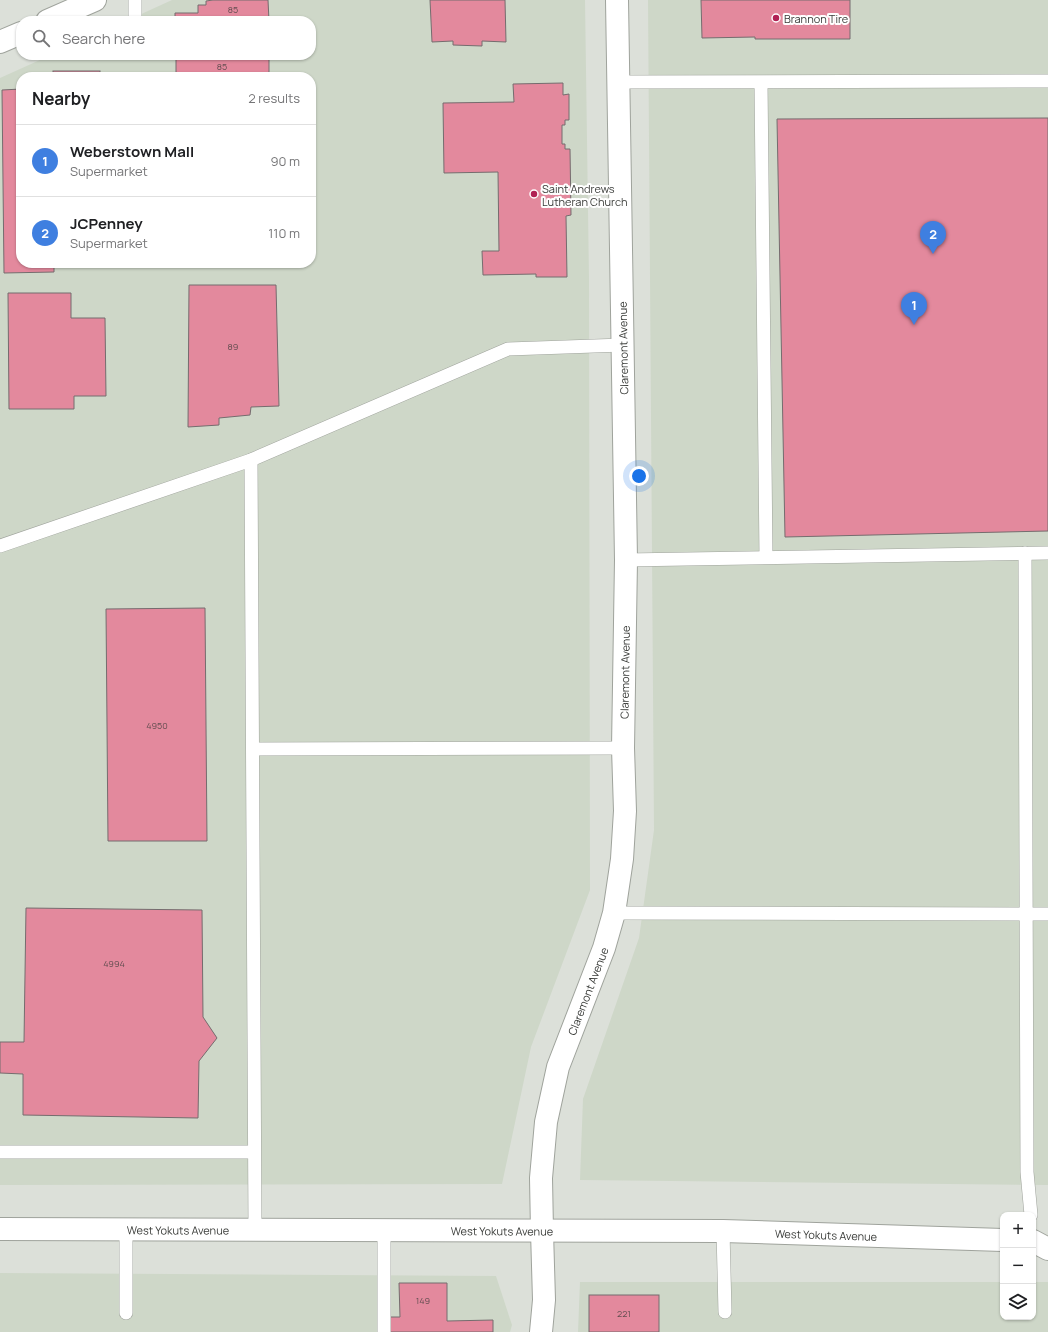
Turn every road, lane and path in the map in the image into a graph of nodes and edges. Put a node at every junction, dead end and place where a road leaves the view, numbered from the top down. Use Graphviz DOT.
graph roads {
  1 [pos="95,0"];
  2 [pos="135,0"];
  3 [pos="617,0"];
  4 [pos="58,16"];
  5 [pos="135,16"];
  6 [pos="16,35"];
  7 [pos="0,42"];
  8 [pos="1048,81"];
  9 [pos="619,82"];
  10 [pos="761,82"];
  11 [pos="623,345"];
  12 [pos="251,460"];
  13 [pos="0,546"];
  14 [pos="1026,553"];
  15 [pos="1048,553"];
  16 [pos="766,557"];
  17 [pos="626,560"];
  18 [pos="623,748"];
  19 [pos="253,749"];
  20 [pos="614,913"];
  21 [pos="1026,914"];
  22 [pos="1048,914"];
  23 [pos="0,1152"];
  24 [pos="254,1152"];
  25 [pos="1031,1212"];
  26 [pos="0,1229"];
  27 [pos="126,1229"];
  28 [pos="255,1230"];
  29 [pos="384,1230"];
  30 [pos="542,1231"];
  31 [pos="724,1231"];
  32 [pos="1048,1234"];
  33 [pos="1000,1240"];
  34 [pos="1036,1240"];
  35 [pos="1036,1243"];
  36 [pos="1048,1249"];
  37 [pos="725,1312"];
  38 [pos="126,1313"];
  39 [pos="384,1332"];
  40 [pos="541,1332"];
  1 -- 4 [label="street"];
  2 -- 5 [label="lane"];
  3 -- 9 [label="street, Claremont Avenue"];
  6 -- 7 [label="street"];
  8 -- 10 [label="lane"];
  9 -- 10 [label="lane"];
  9 -- 11 [label="street, Claremont Avenue"];
  10 -- 16 [label="lane"];
  11 -- 12 [label="lane"];
  11 -- 17 [label="street, Claremont Avenue"];
  12 -- 13 [label="lane"];
  12 -- 19 [label="lane"];
  14 -- 15 [label="lane"];
  14 -- 16 [label="lane"];
  14 -- 21 [label="lane"];
  16 -- 17 [label="lane"];
  17 -- 18 [label="street, Claremont Avenue"];
  18 -- 19 [label="lane"];
  18 -- 20 [label="street, Claremont Avenue"];
  19 -- 24 [label="lane"];
  20 -- 21 [label="lane"];
  20 -- 30 [label="street, Claremont Avenue"];
  21 -- 22 [label="lane"];
  21 -- 25 [label="lane"];
  23 -- 24 [label="lane"];
  24 -- 28 [label="lane"];
  26 -- 27 [label="street, West Yokuts Avenue"];
  27 -- 28 [label="street, West Yokuts Avenue"];
  27 -- 38 [label="lane"];
  28 -- 29 [label="street, West Yokuts Avenue"];
  29 -- 30 [label="street, West Yokuts Avenue"];
  29 -- 39 [label="lane"];
  30 -- 31 [label="street, West Yokuts Avenue"];
  30 -- 40 [label="street, Claremont Avenue"];
  31 -- 33 [label="street, West Yokuts Avenue"];
  31 -- 37 [label="lane"];
  32 -- 34 [label="street"];
  35 -- 36 [label="street"];
}
